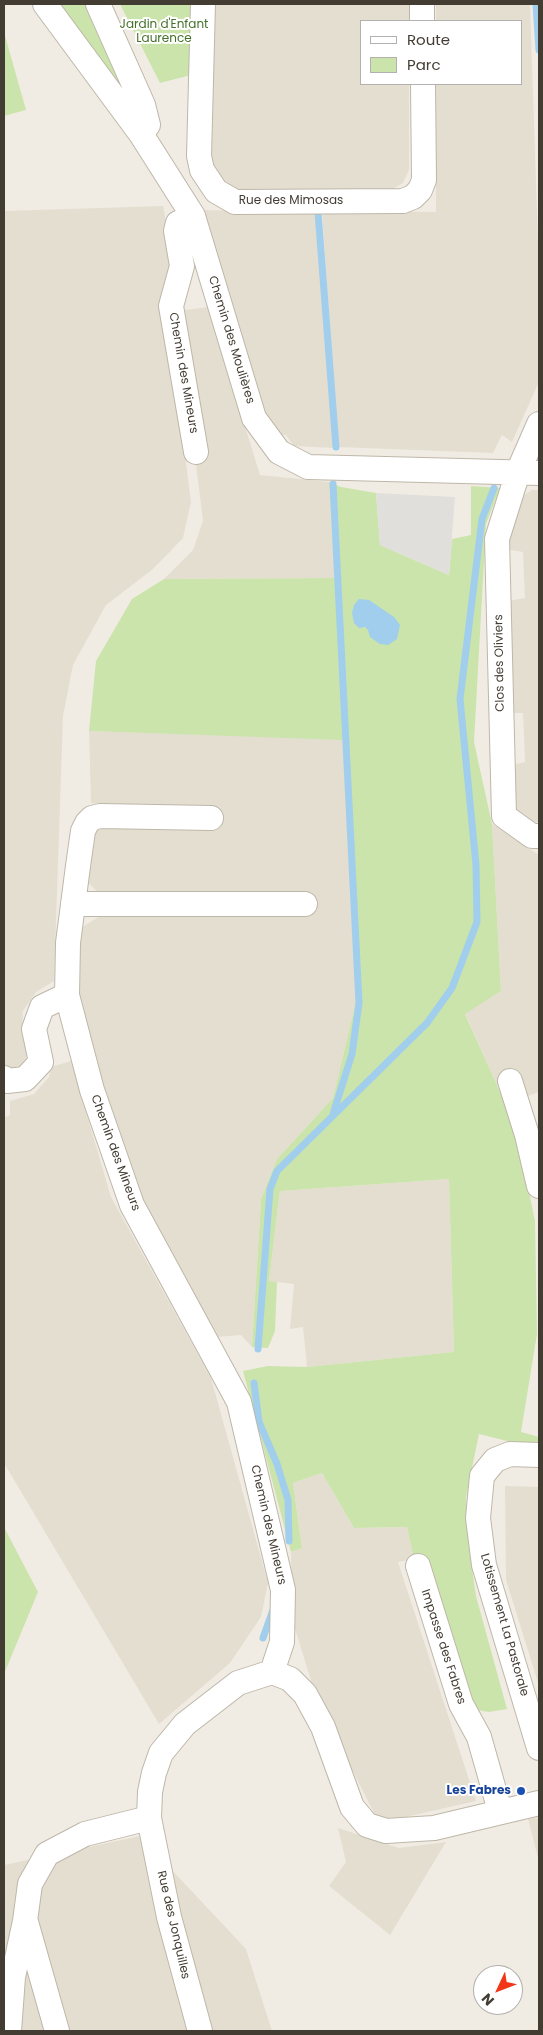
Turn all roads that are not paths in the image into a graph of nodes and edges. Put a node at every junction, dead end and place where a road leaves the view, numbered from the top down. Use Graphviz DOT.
graph roads {
  1 [pos="45,4"];
  2 [pos="98,4"];
  3 [pos="203,4"];
  4 [pos="422,4"];
  5 [pos="422,20"];
  6 [pos="423,85"];
  7 [pos="141,134"];
  8 [pos="193,216"];
  9 [pos="539,424"];
  10 [pos="196,452"];
  11 [pos="529,472"];
  12 [pos="211,818"];
  13 [pos="539,836"];
  14 [pos="73,904"];
  15 [pos="305,904"];
  16 [pos="67,995"];
  17 [pos="4,1078"];
  18 [pos="510,1081"];
  19 [pos="539,1186"];
  20 [pos="539,1455"];
  21 [pos="418,1566"];
  22 [pos="272,1672"];
  23 [pos="539,1748"];
  24 [pos="539,1803"];
  25 [pos="500,1812"];
  26 [pos="149,1818"];
  27 [pos="25,1920"];
  28 [pos="8,2031"];
  29 [pos="57,2031"];
  30 [pos="200,2031"];
  1 -- 7 [label="street, Chemin des Moulières"];
  2 -- 7 [label="street"];
  3 -- 6 [label="street, Rue des Mimosas"];
  4 -- 5 [label="street"];
  7 -- 8 [label="street, Chemin des Moulières"];
  8 -- 10 [label="street, Chemin des Mineurs"];
  8 -- 11 [label="street, Chemin des Moulières"];
  9 -- 11 [label="street"];
  11 -- 13 [label="street, Clos des Oliviers"];
  12 -- 14 [label="street, Chemin des Mineurs"];
  14 -- 15 [label="street"];
  14 -- 16 [label="street, Chemin des Mineurs"];
  16 -- 17 [label="street"];
  16 -- 22 [label="street, Chemin des Mineurs"];
  18 -- 19 [label="street"];
  20 -- 23 [label="street, Lotissement La Pastorale"];
  21 -- 25 [label="street, Impasse des Fabres"];
  22 -- 25 [label="street"];
  22 -- 26 [label="street, Rue des Jonquilles"];
  24 -- 25 [label="street"];
  26 -- 27 [label="street"];
  26 -- 30 [label="street, Rue des Jonquilles"];
  27 -- 28 [label="street"];
  27 -- 29 [label="street"];
}
